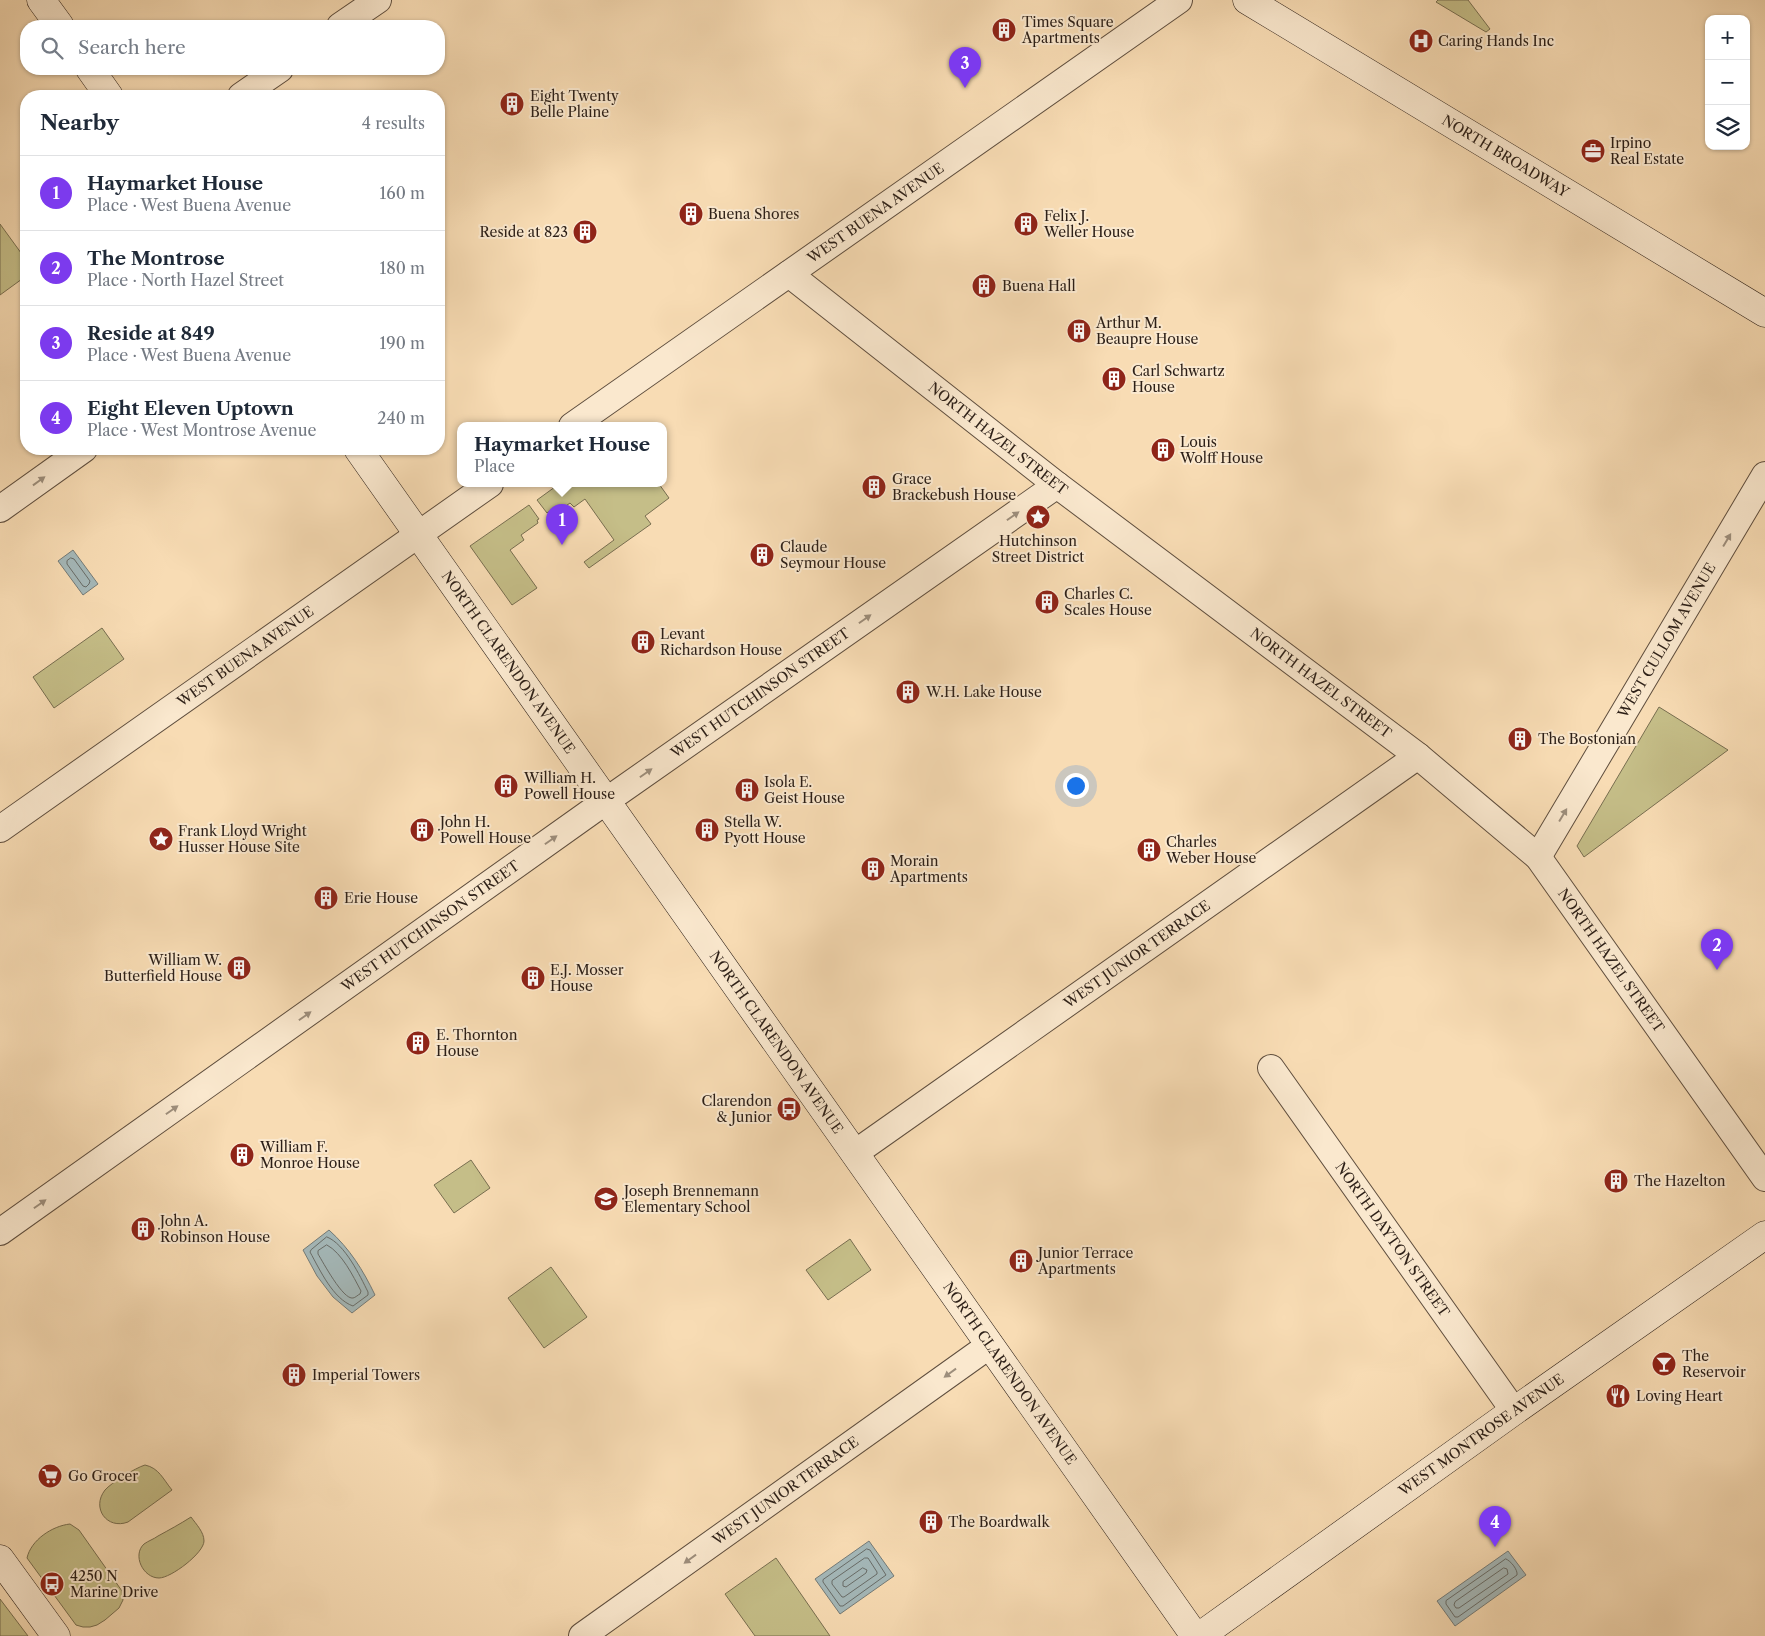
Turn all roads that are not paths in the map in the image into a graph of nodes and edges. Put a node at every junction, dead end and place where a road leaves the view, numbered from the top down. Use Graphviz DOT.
graph roads {
  1 [pos="41,0"];
  2 [pos="378,0"];
  3 [pos="1180,0"];
  4 [pos="1247,0"];
  5 [pos="56,20"];
  6 [pos="349,20"];
  7 [pos="94,75"];
  8 [pos="271,75"];
  9 [pos="105,90"];
  10 [pos="250,90"];
  11 [pos="789,274"];
  12 [pos="1765,313"];
  13 [pos="578,422"];
  14 [pos="76,455"];
  15 [pos="362,455"];
  16 [pos="1765,476"];
  17 [pos="1057,485"];
  18 [pos="486,487"];
  19 [pos="0,509"];
  20 [pos="418,534"];
  21 [pos="1418,756"];
  22 [pos="606,800"];
  23 [pos="0,828"];
  24 [pos="1538,856"];
  25 [pos="1271,1068"];
  26 [pos="855,1153"];
  27 [pos="1765,1178"];
  28 [pos="0,1232"];
  29 [pos="1765,1235"];
  30 [pos="990,1345"];
  31 [pos="1514,1411"];
  32 [pos="0,1559"];
  33 [pos="56,1636"];
  34 [pos="582,1636"];
  35 [pos="1196,1636"];
  36 [pos="1200,1636"];
  1 -- 5 [label="street"];
  2 -- 6 [label="street"];
  3 -- 11 [label="street, WEST BUENA AVENUE"];
  4 -- 12 [label="street, NORTH BROADWAY"];
  7 -- 9 [label="street"];
  8 -- 10 [label="street"];
  11 -- 13 [label="street, WEST BUENA AVENUE"];
  11 -- 17 [label="street, NORTH HAZEL STREET"];
  19 -- 14 [label="street, one-way"];
  15 -- 20 [label="street, NORTH CLARENDON AVENUE"];
  24 -- 16 [label="street, WEST CULLOM AVENUE, one-way"];
  17 -- 21 [label="street, NORTH HAZEL STREET"];
  22 -- 17 [label="street, WEST HUTCHINSON STREET, one-way"];
  18 -- 20 [label="street, WEST BUENA AVENUE"];
  20 -- 22 [label="street, NORTH CLARENDON AVENUE"];
  20 -- 23 [label="street, WEST BUENA AVENUE"];
  21 -- 24 [label="street, NORTH HAZEL STREET"];
  21 -- 26 [label="street, WEST JUNIOR TERRACE"];
  22 -- 26 [label="street, NORTH CLARENDON AVENUE"];
  28 -- 22 [label="street, WEST HUTCHINSON STREET, one-way"];
  24 -- 27 [label="street, NORTH HAZEL STREET"];
  25 -- 31 [label="street, NORTH DAYTON STREET"];
  26 -- 30 [label="street, NORTH CLARENDON AVENUE"];
  29 -- 31 [label="street, WEST MONTROSE AVENUE"];
  30 -- 34 [label="street, WEST JUNIOR TERRACE, one-way"];
  30 -- 35 [label="street, NORTH CLARENDON AVENUE"];
  31 -- 36 [label="street, WEST MONTROSE AVENUE"];
  32 -- 33 [label="street"];
}
